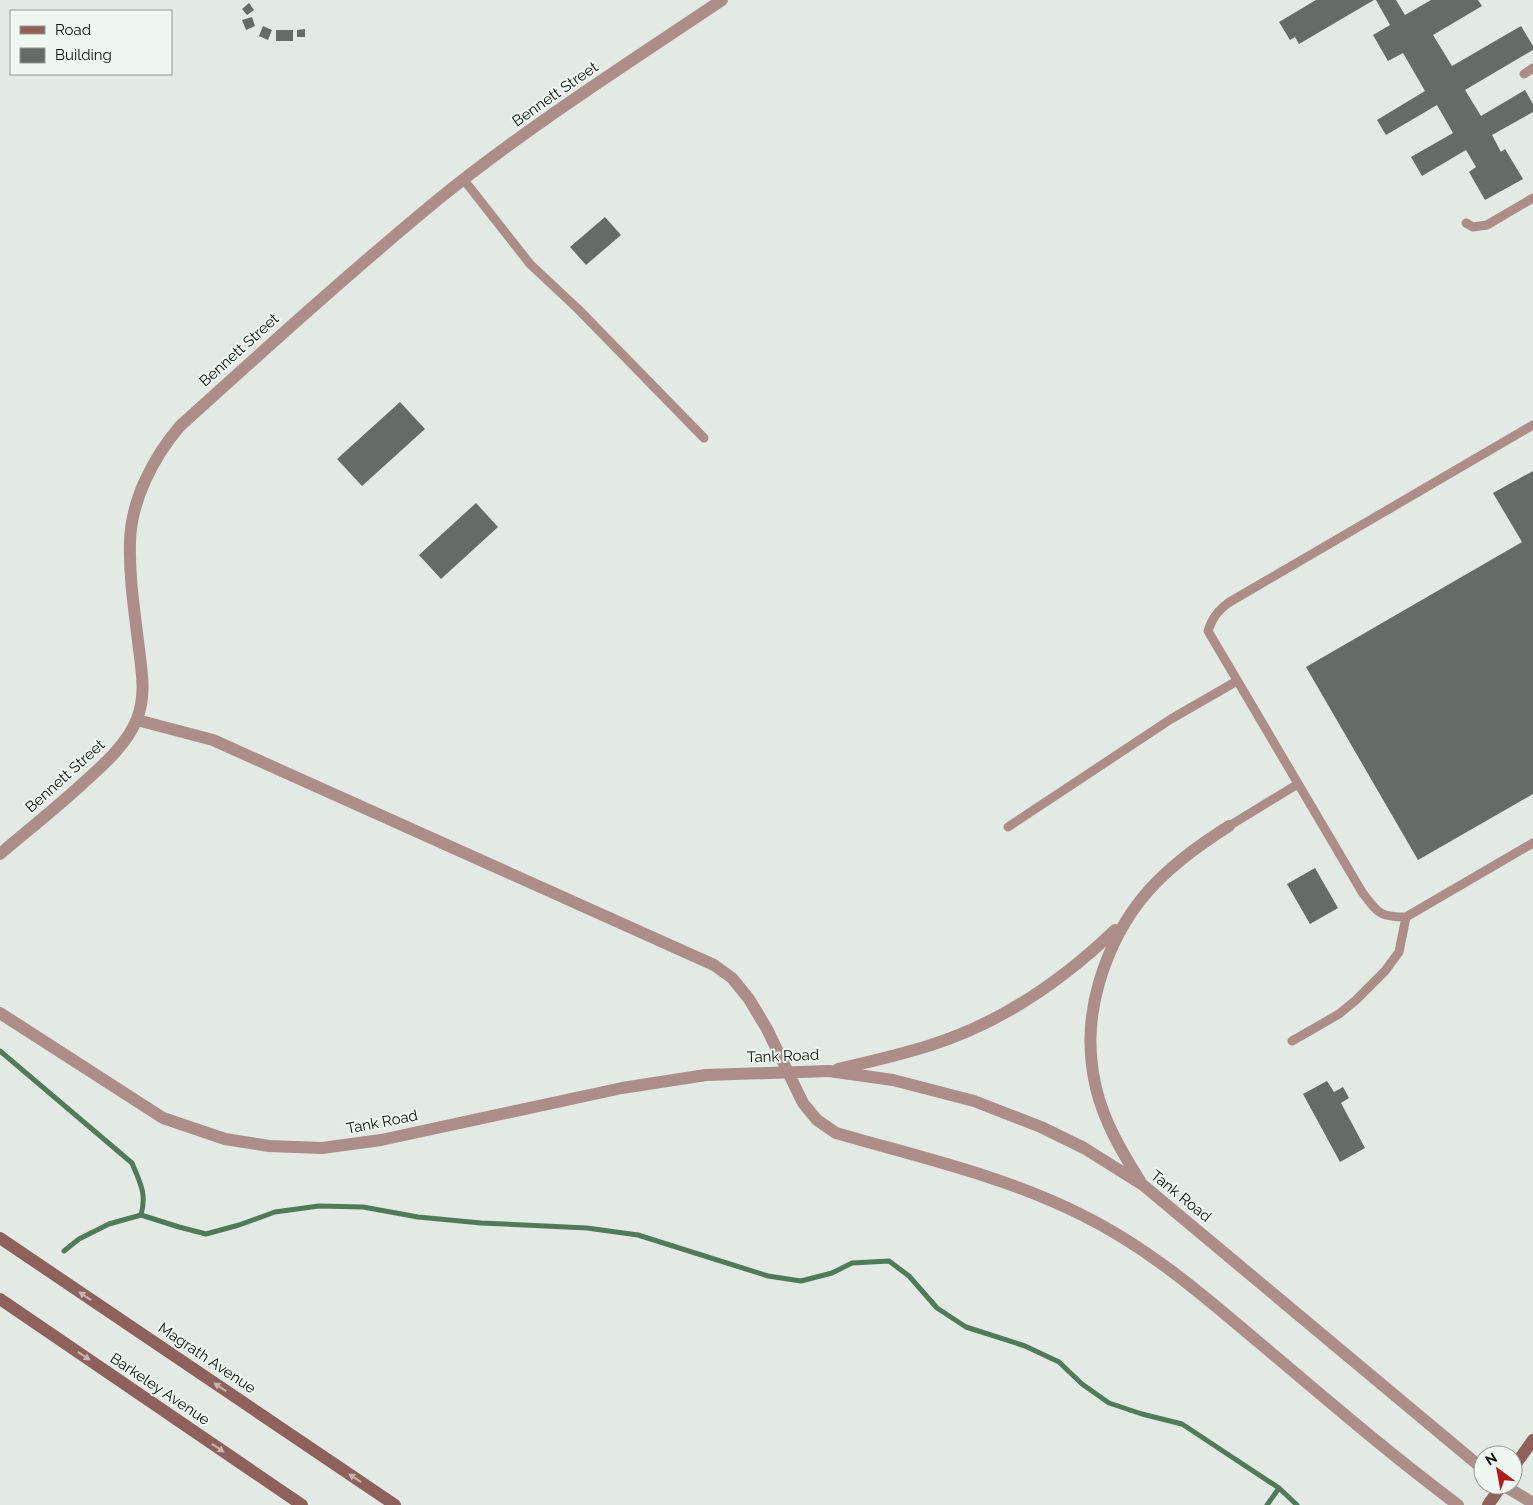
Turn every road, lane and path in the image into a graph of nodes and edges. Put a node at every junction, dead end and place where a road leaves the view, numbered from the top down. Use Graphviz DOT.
graph roads {
  1 [pos="722,0"];
  2 [pos="1533,68"];
  3 [pos="1524,74"];
  4 [pos="464,180"];
  5 [pos="1533,198"];
  6 [pos="1466,223"];
  7 [pos="1533,426"];
  8 [pos="704,438"];
  9 [pos="1237,681"];
  10 [pos="136,720"];
  11 [pos="1298,784"];
  12 [pos="1229,826"];
  13 [pos="1008,827"];
  14 [pos="1533,843"];
  15 [pos="0,854"];
  16 [pos="1406,917"];
  17 [pos="1124,922"];
  18 [pos="0,1013"];
  19 [pos="1292,1041"];
  20 [pos="829,1070"];
  21 [pos="788,1071"];
  22 [pos="1143,1185"];
  23 [pos="0,1238"];
  24 [pos="0,1299"];
  25 [pos="1533,1440"];
  26 [pos="1523,1454"];
  27 [pos="1473,1461"];
  28 [pos="1519,1495"];
  29 [pos="1533,1503"];
  30 [pos="393,1504"];
  31 [pos="302,1505"];
  32 [pos="1458,1505"];
  1 -- 4 [label="street, Bennett Street"];
  2 -- 3 [label="lane"];
  4 -- 8 [label="lane"];
  4 -- 10 [label="street, Bennett Street"];
  5 -- 6 [label="lane"];
  7 -- 9 [label="lane"];
  9 -- 11 [label="lane"];
  9 -- 13 [label="lane"];
  10 -- 15 [label="street, Bennett Street"];
  10 -- 21 [label="street"];
  11 -- 12 [label="lane"];
  11 -- 16 [label="lane"];
  12 -- 17 [label="street"];
  14 -- 16 [label="lane"];
  16 -- 19 [label="lane"];
  17 -- 20 [label="street"];
  17 -- 22 [label="street"];
  18 -- 21 [label="street, Tank Road"];
  20 -- 21 [label="street, Tank Road"];
  20 -- 22 [label="street, Tank Road"];
  21 -- 32 [label="street"];
  22 -- 27 [label="street, Tank Road"];
  30 -- 23 [label="main road, Magrath Avenue, one-way"];
  24 -- 31 [label="main road, Barkeley Avenue, one-way"];
  25 -- 26 [label="main road"];
  28 -- 29 [label="street"];
}
